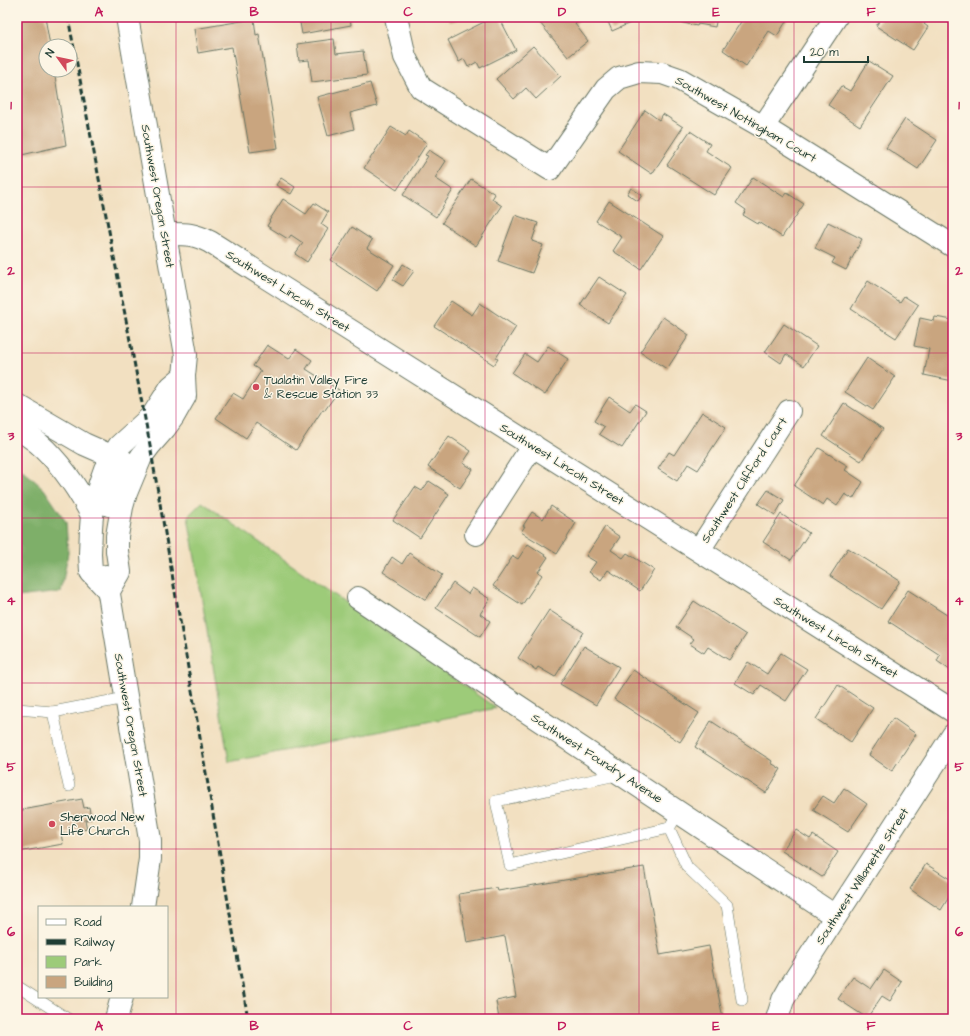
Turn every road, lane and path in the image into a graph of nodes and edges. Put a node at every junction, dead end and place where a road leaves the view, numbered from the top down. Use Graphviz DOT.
graph roads {
  1 [pos="127,17"];
  2 [pos="396,17"];
  3 [pos="836,17"];
  4 [pos="763,127"];
  5 [pos="165,234"];
  6 [pos="953,246"];
  7 [pos="184,376"];
  8 [pos="17,405"];
  9 [pos="789,411"];
  10 [pos="17,428"];
  11 [pos="533,445"];
  12 [pos="112,456"];
  13 [pos="137,467"];
  14 [pos="92,515"];
  15 [pos="476,534"];
  16 [pos="699,550"];
  17 [pos="109,591"];
  18 [pos="358,598"];
  19 [pos="126,698"];
  20 [pos="17,709"];
  21 [pos="953,711"];
  22 [pos="53,712"];
  23 [pos="953,735"];
  24 [pos="622,774"];
  25 [pos="69,786"];
  26 [pos="674,820"];
  27 [pos="143,906"];
  28 [pos="835,916"];
  29 [pos="17,986"];
  30 [pos="122,998"];
  31 [pos="742,1000"];
  32 [pos="68,1019"];
  33 [pos="116,1019"];
  34 [pos="776,1019"];
  1 -- 5 [label="street, Southwest Oregon Street"];
  2 -- 4 [label="street, Southwest Nottingham Court"];
  3 -- 4 [label="street"];
  4 -- 6 [label="street, Southwest Nottingham Court"];
  5 -- 7 [label="street, Southwest Oregon Street"];
  5 -- 11 [label="street, Southwest Lincoln Street"];
  7 -- 12 [label="street"];
  7 -- 13 [label="street, Southwest Oregon Street"];
  8 -- 12 [label="street"];
  9 -- 16 [label="street, Southwest Clifford Court"];
  10 -- 14 [label="street"];
  11 -- 15 [label="street"];
  11 -- 16 [label="street, Southwest Lincoln Street"];
  12 -- 13 [label="street"];
  12 -- 14 [label="street"];
  12 -- 17 [label="street"];
  13 -- 17 [label="street, Southwest Oregon Street"];
  14 -- 17 [label="street"];
  16 -- 21 [label="street, Southwest Lincoln Street"];
  17 -- 19 [label="street, Southwest Oregon Street"];
  18 -- 24 [label="street, Southwest Foundry Avenue"];
  19 -- 22 [label="lane"];
  19 -- 27 [label="street, Southwest Oregon Street"];
  20 -- 22 [label="lane"];
  22 -- 25 [label="lane"];
  23 -- 28 [label="street, Southwest Willamette Street"];
  24 -- 26 [label="street, Southwest Foundry Avenue"];
  24 -- 26 [label="lane"];
  26 -- 28 [label="street, Southwest Foundry Avenue"];
  26 -- 31 [label="lane"];
  28 -- 34 [label="street, Southwest Willamette Street"];
  29 -- 32 [label="lane"];
  30 -- 33 [label="street"];
}
